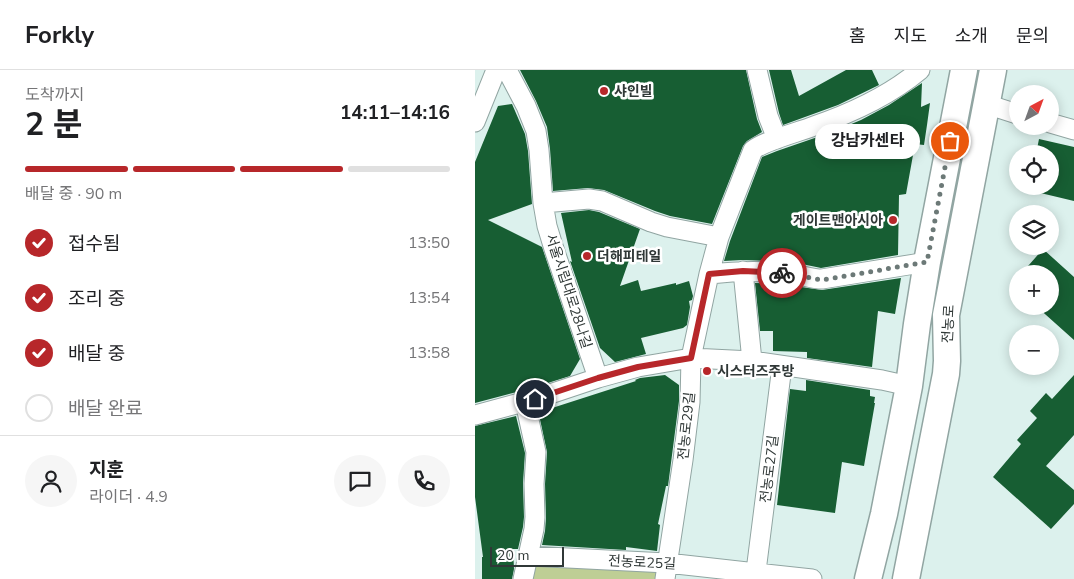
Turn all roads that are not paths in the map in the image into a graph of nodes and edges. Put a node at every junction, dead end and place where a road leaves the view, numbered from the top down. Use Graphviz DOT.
graph roads {
  1 [pos="496,70"];
  2 [pos="507,70"];
  3 [pos="757,70"];
  4 [pos="920,70"];
  5 [pos="964,70"];
  6 [pos="993,70"];
  7 [pos="986,104"];
  8 [pos="1009,111"];
  9 [pos="475,122"];
  10 [pos="1059,126"];
  11 [pos="1074,130"];
  12 [pos="777,139"];
  13 [pos="543,203"];
  14 [pos="719,238"];
  15 [pos="927,262"];
  16 [pos="743,271"];
  17 [pos="709,274"];
  18 [pos="691,358"];
  19 [pos="752,362"];
  20 [pos="782,366"];
  21 [pos="598,378"];
  22 [pos="909,386"];
  23 [pos="525,402"];
  24 [pos="475,415"];
  25 [pos="527,556"];
  26 [pos="666,571"];
  27 [pos="755,576"];
  28 [pos="872,578"];
  29 [pos="523,579"];
  30 [pos="811,579"];
  31 [pos="906,579"];
  1 -- 9 [label="street"];
  2 -- 13 [label="street, 서울시립대로28나길"];
  3 -- 12 [label="street"];
  4 -- 12 [label="street, 전농로29길"];
  5 -- 15 [label="main road, 전농로"];
  6 -- 7 [label="main road, 전농로"];
  7 -- 8 [label="street"];
  7 -- 31 [label="main road, 전농로"];
  10 -- 11 [label="street"];
  12 -- 14 [label="street, 전농로29길"];
  13 -- 14 [label="street"];
  13 -- 21 [label="street, 서울시립대로28나길"];
  14 -- 17 [label="street, 전농로29길"];
  15 -- 16 [label="street"];
  15 -- 22 [label="main road, 전농로"];
  16 -- 17 [label="street"];
  16 -- 19 [label="street"];
  17 -- 18 [label="street, 전농로29길"];
  18 -- 19 [label="street"];
  18 -- 21 [label="street"];
  18 -- 26 [label="street, 전농로29길"];
  19 -- 20 [label="street"];
  20 -- 22 [label="street"];
  20 -- 27 [label="street, 전농로27길"];
  21 -- 23 [label="street"];
  22 -- 28 [label="main road, 전농로"];
  23 -- 24 [label="street"];
  23 -- 25 [label="street"];
  25 -- 26 [label="street, 전농로25길"];
  25 -- 29 [label="street"];
  26 -- 27 [label="street, 전농로25길"];
  27 -- 30 [label="street, 전농로25길"];
}
